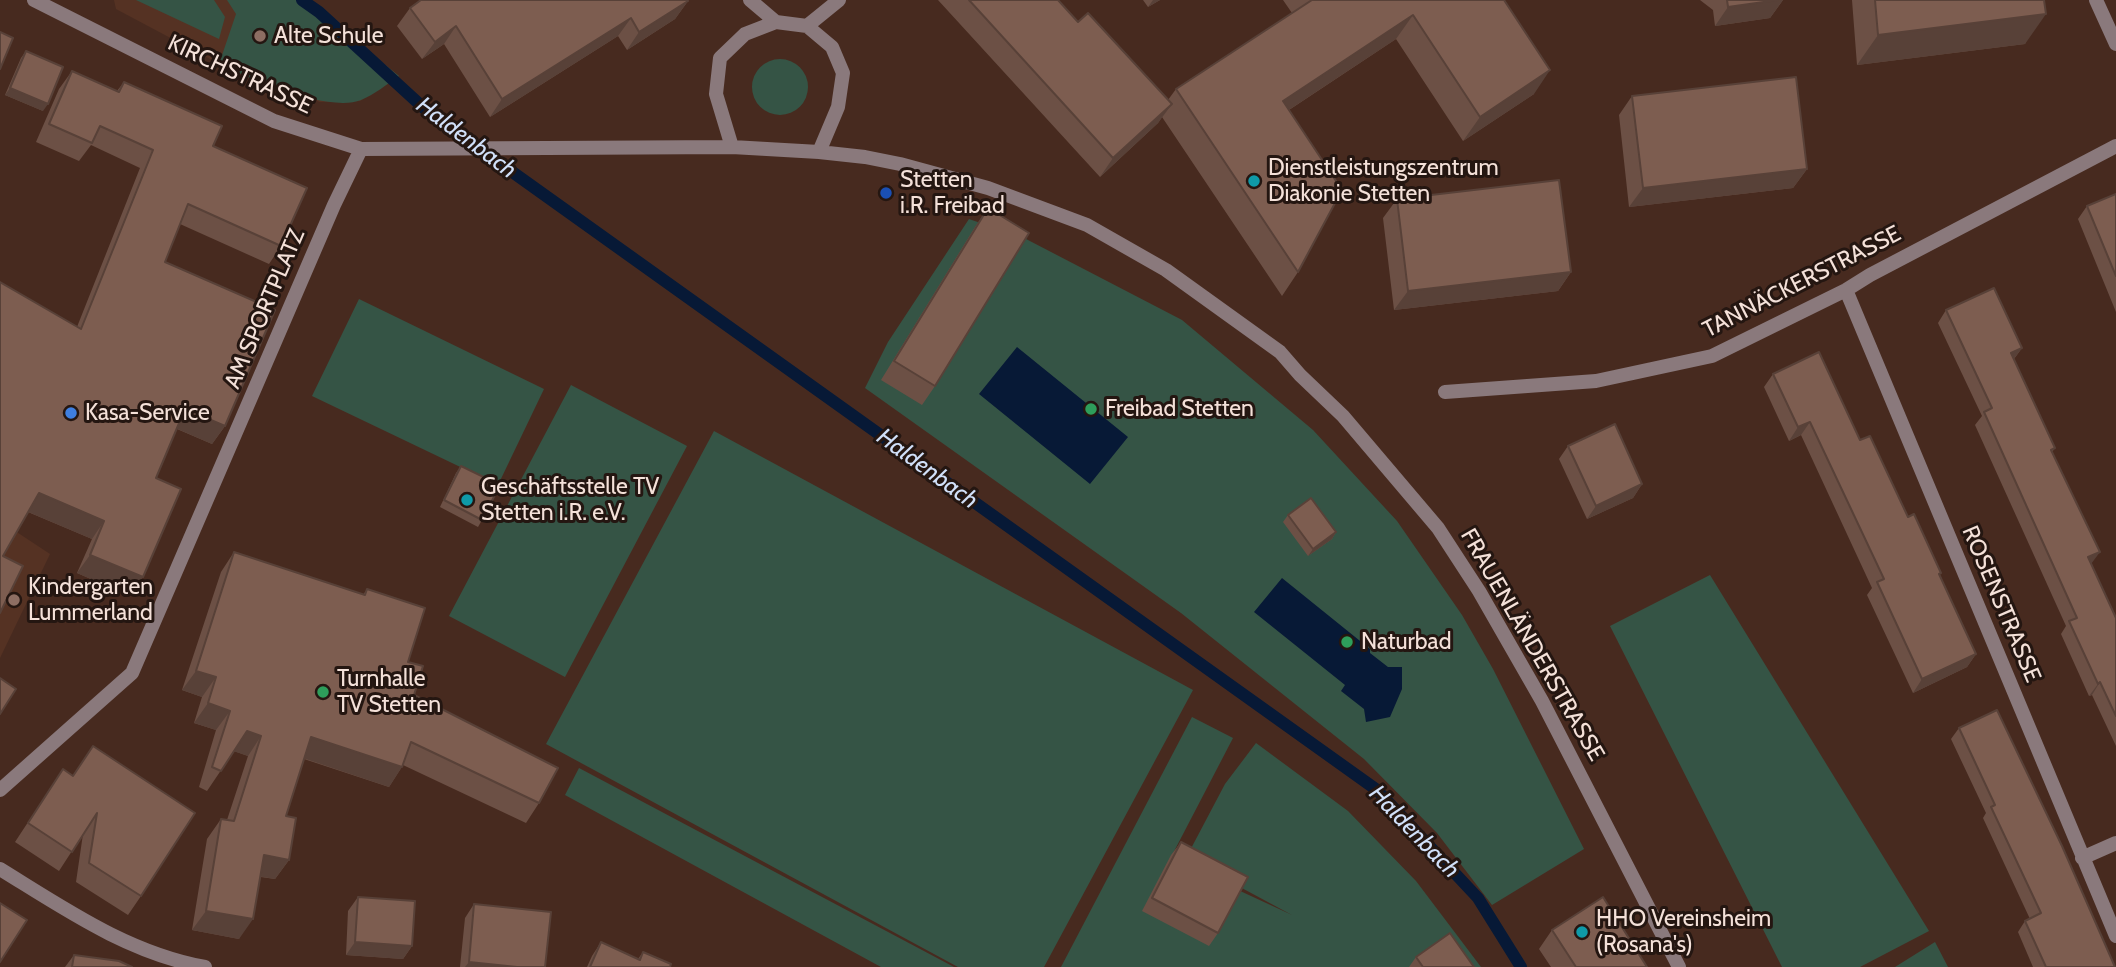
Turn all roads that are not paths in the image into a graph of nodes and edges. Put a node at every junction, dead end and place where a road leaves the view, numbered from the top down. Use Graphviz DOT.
graph roads {
  1 [pos="33,0"];
  2 [pos="750,0"];
  3 [pos="839,0"];
  4 [pos="2096,0"];
  5 [pos="776,22"];
  6 [pos="807,26"];
  7 [pos="2116,44"];
  8 [pos="2116,146"];
  9 [pos="732,147"];
  10 [pos="361,149"];
  11 [pos="819,152"];
  12 [pos="1846,290"];
  13 [pos="1445,392"];
  14 [pos="0,790"];
  15 [pos="2116,843"];
  16 [pos="2082,858"];
  17 [pos="0,869"];
  18 [pos="2116,936"];
  19 [pos="205,967"];
  20 [pos="1679,967"];
  1 -- 10 [label="street, KIRCHSTRASSE"];
  2 -- 5 [label="street"];
  3 -- 6 [label="street"];
  4 -- 7 [label="street"];
  5 -- 6 [label="street"];
  5 -- 9 [label="street"];
  6 -- 11 [label="street"];
  8 -- 12 [label="street, TANNÄCKERSTRASSE"];
  9 -- 10 [label="street, KIRCHSTRASSE"];
  9 -- 11 [label="street, FRAUENLÄNDERSTRASSE"];
  10 -- 14 [label="street, AM SPORTPLATZ"];
  11 -- 20 [label="street, FRAUENLÄNDERSTRASSE"];
  12 -- 13 [label="street, TANNÄCKERSTRASSE"];
  12 -- 16 [label="street, ROSENSTRASSE"];
  15 -- 16 [label="street"];
  16 -- 18 [label="street, ROSENSTRASSE"];
  17 -- 19 [label="street"];
}
